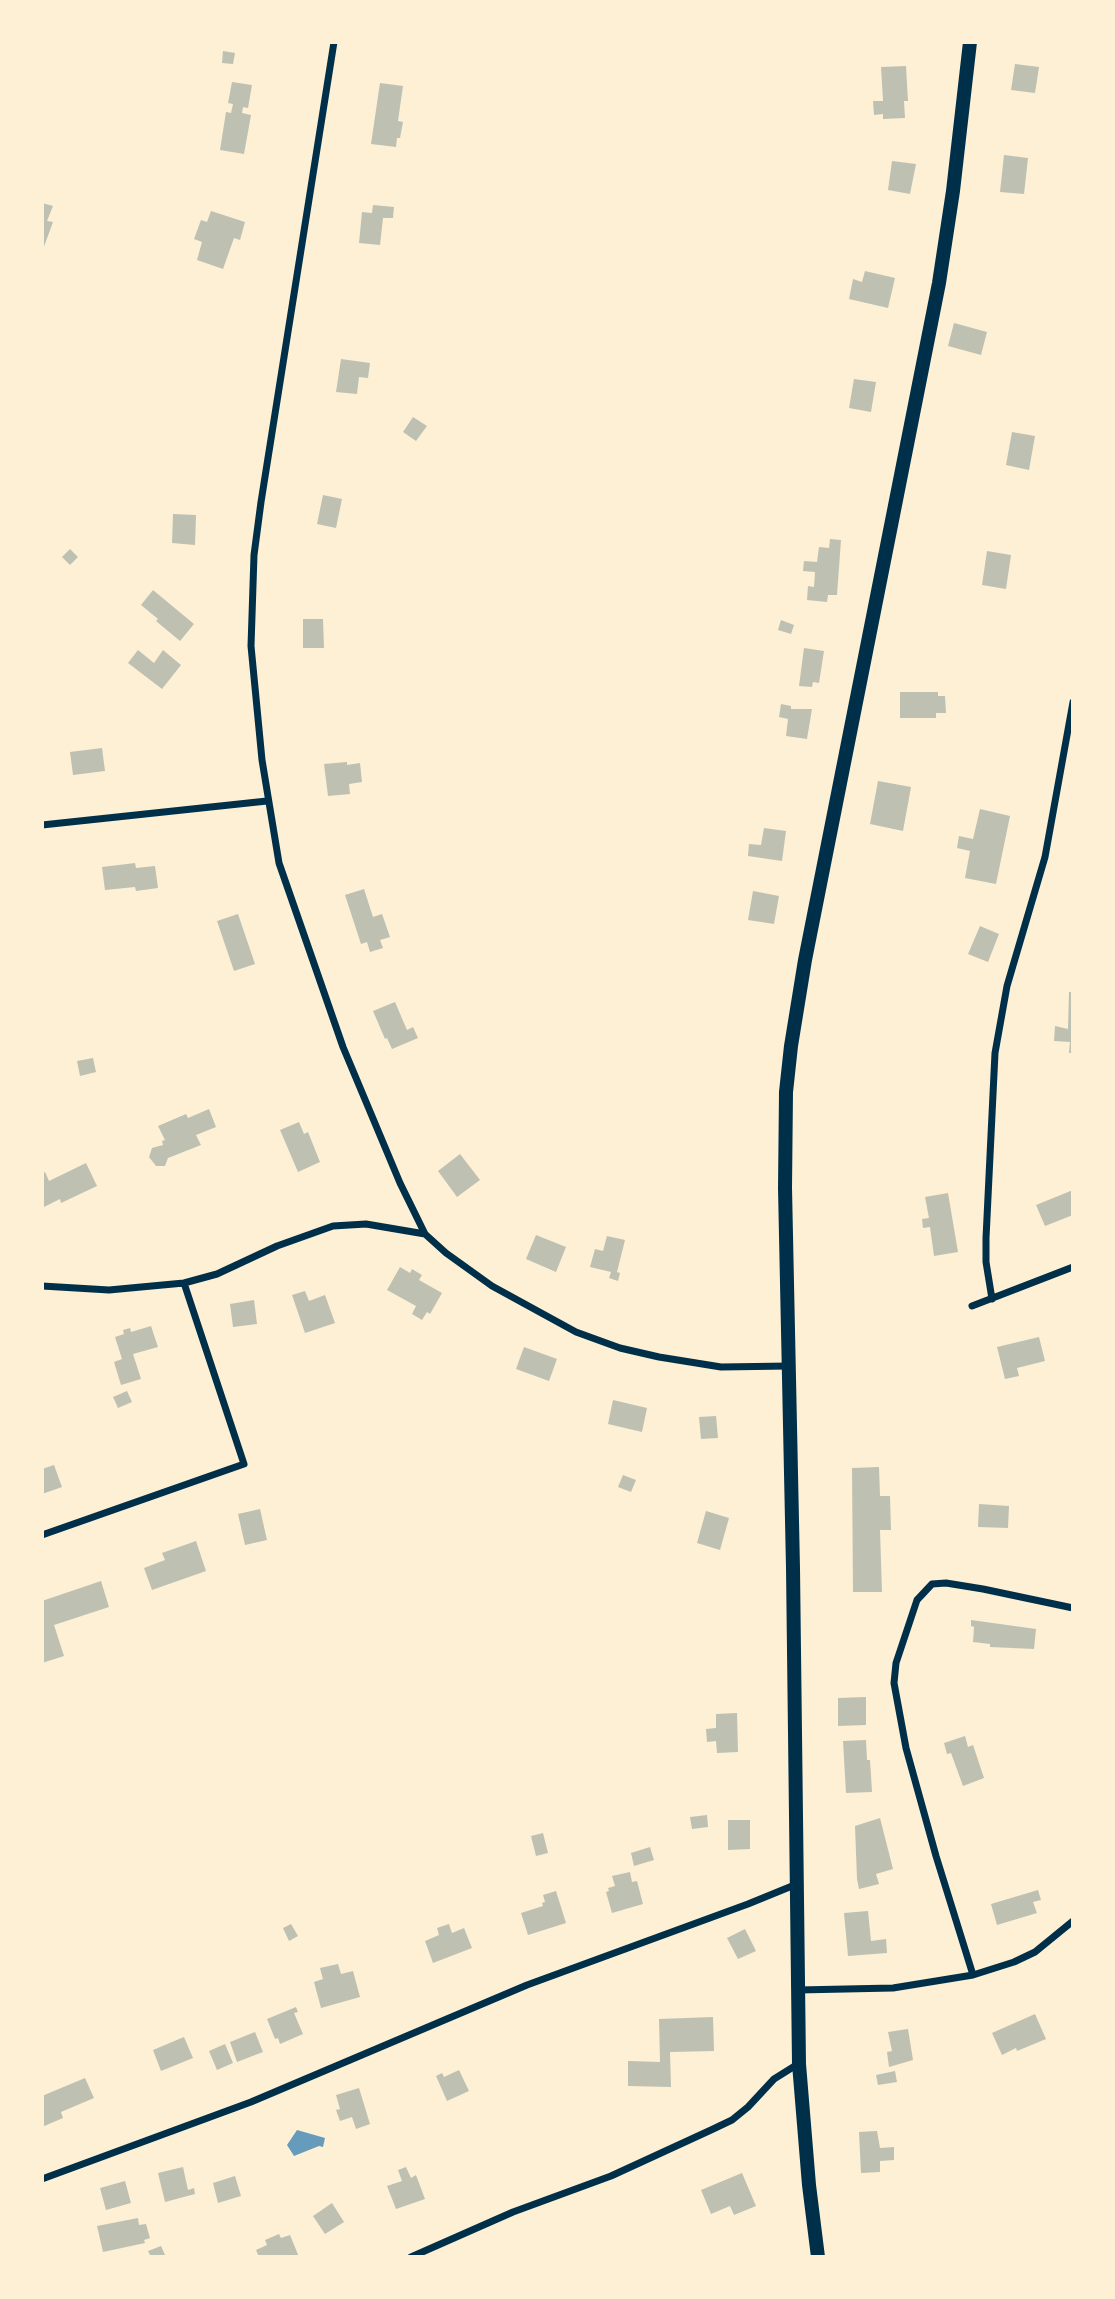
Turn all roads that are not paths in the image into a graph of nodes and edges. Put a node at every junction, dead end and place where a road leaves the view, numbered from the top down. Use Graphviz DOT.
graph roads {
  1 [pos="334,42"];
  2 [pos="970,42"];
  3 [pos="1073,702"];
  4 [pos="268,801"];
  5 [pos="42,825"];
  6 [pos="425,1234"];
  7 [pos="1073,1267"];
  8 [pos="184,1283"];
  9 [pos="42,1286"];
  10 [pos="992,1298"];
  11 [pos="972,1306"];
  12 [pos="789,1366"];
  13 [pos="42,1535"];
  14 [pos="1073,1608"];
  15 [pos="797,1884"];
  16 [pos="1073,1921"];
  17 [pos="972,1975"];
  18 [pos="797,1990"];
  19 [pos="799,2064"];
  20 [pos="42,2179"];
  21 [pos="411,2257"];
  22 [pos="818,2257"];
  1 -- 4 [label="street"];
  2 -- 12 [label="main road"];
  3 -- 10 [label="street"];
  4 -- 5 [label="street"];
  4 -- 6 [label="street"];
  6 -- 8 [label="street"];
  6 -- 12 [label="street"];
  7 -- 10 [label="street"];
  8 -- 9 [label="street"];
  8 -- 13 [label="street"];
  10 -- 11 [label="street"];
  12 -- 15 [label="main road"];
  14 -- 17 [label="street"];
  15 -- 18 [label="main road"];
  15 -- 20 [label="street"];
  16 -- 17 [label="street"];
  17 -- 18 [label="street"];
  18 -- 19 [label="main road"];
  19 -- 21 [label="street"];
  19 -- 22 [label="main road"];
}
